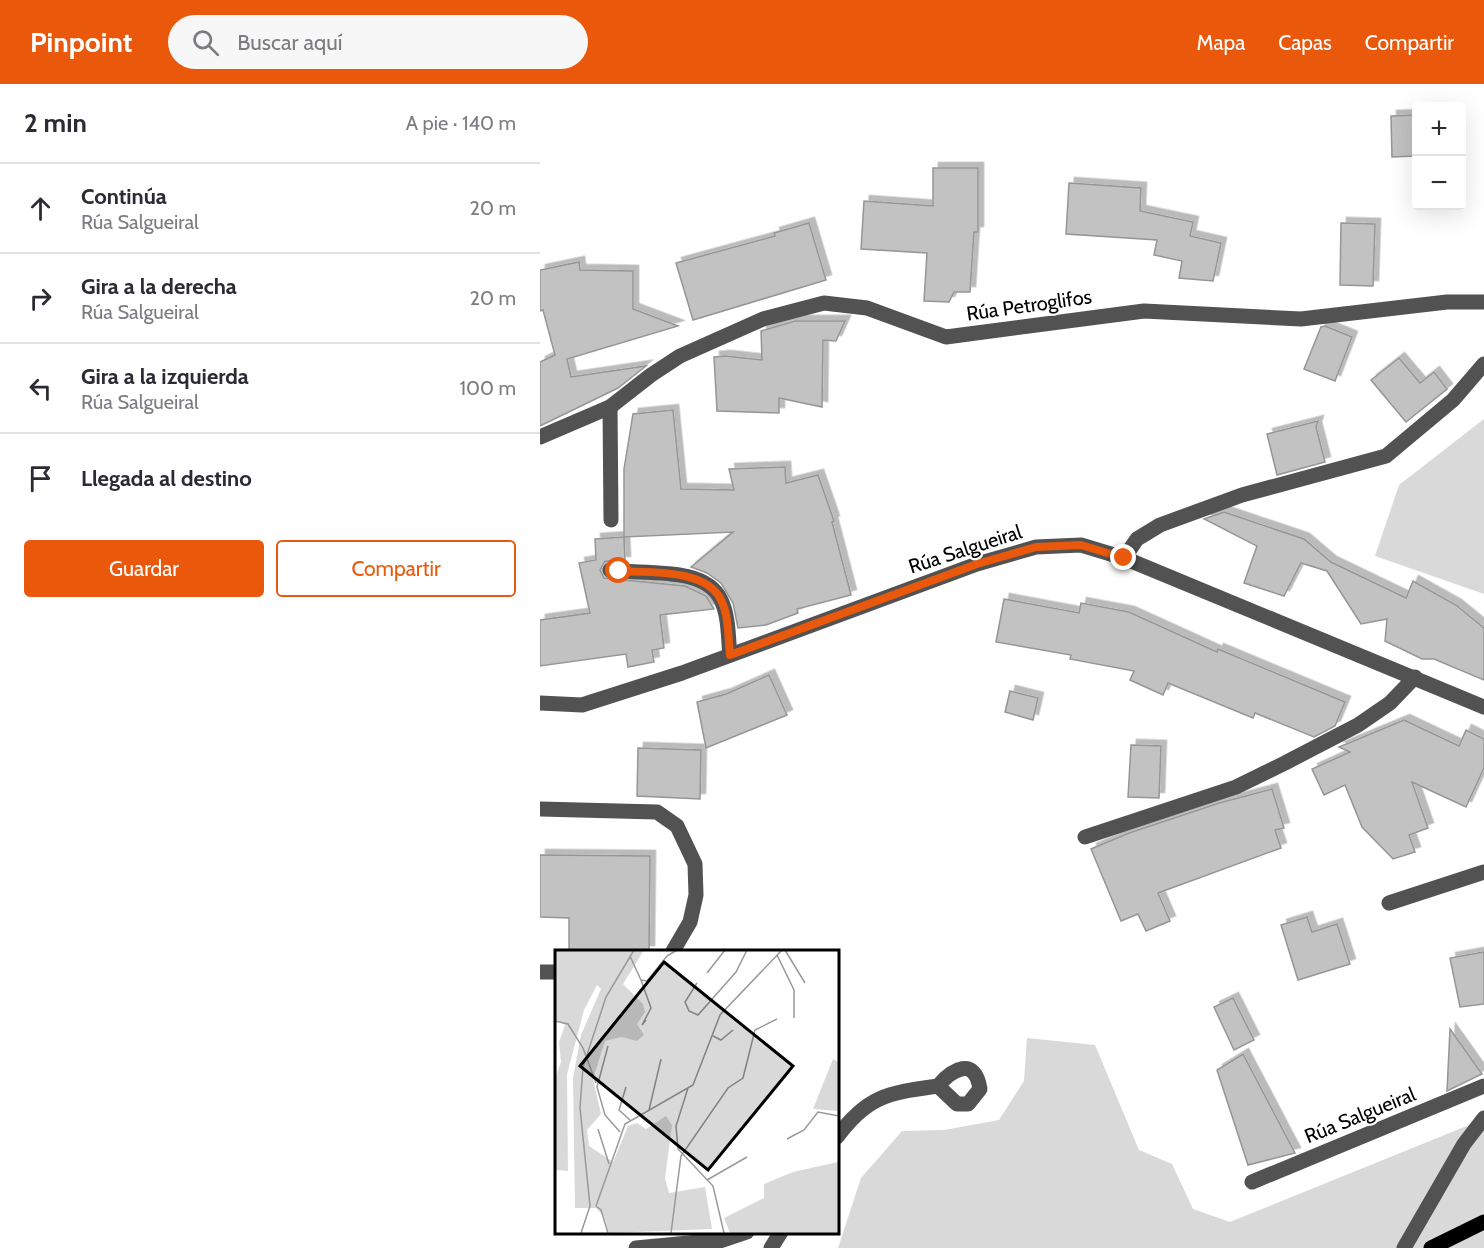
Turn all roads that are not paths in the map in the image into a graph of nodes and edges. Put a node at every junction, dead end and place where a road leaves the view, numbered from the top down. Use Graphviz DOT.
graph roads {
  1 [pos="1484,303"];
  2 [pos="1484,364"];
  3 [pos="610,407"];
  4 [pos="540,437"];
  5 [pos="611,520"];
  6 [pos="1124,558"];
  7 [pos="610,570"];
  8 [pos="730,655"];
  9 [pos="1415,677"];
  10 [pos="540,703"];
  11 [pos="1484,707"];
  12 [pos="540,809"];
  13 [pos="1085,837"];
  14 [pos="1484,872"];
  15 [pos="1389,903"];
  16 [pos="674,950"];
  17 [pos="938,1086"];
  18 [pos="1484,1086"];
  19 [pos="1484,1118"];
  20 [pos="838,1136"];
  21 [pos="1252,1182"];
  22 [pos="1484,1222"];
  23 [pos="744,1233"];
  24 [pos="780,1233"];
  25 [pos="704,1245"];
  26 [pos="636,1248"];
  27 [pos="771,1248"];
  28 [pos="1404,1248"];
  29 [pos="1431,1248"];
  1 -- 3 [label="street, Rúa Petroglifos"];
  2 -- 6 [label="street"];
  3 -- 4 [label="street, Rúa Petroglifos"];
  3 -- 5 [label="street"];
  6 -- 8 [label="street, Rúa Salgueiral"];
  6 -- 9 [label="street, Rúa Salgueiral"];
  7 -- 8 [label="street"];
  8 -- 10 [label="street, Rúa Salgueiral"];
  9 -- 11 [label="street, Rúa Salgueiral"];
  9 -- 13 [label="street"];
  12 -- 16 [label="street"];
  14 -- 15 [label="street"];
  17 -- 20 [label="street"];
  18 -- 21 [label="street, Rúa Salgueiral"];
  19 -- 28 [label="street"];
  22 -- 29 [label="main road"];
  23 -- 25 [label="street"];
  24 -- 27 [label="street"];
  25 -- 26 [label="street"];
}
